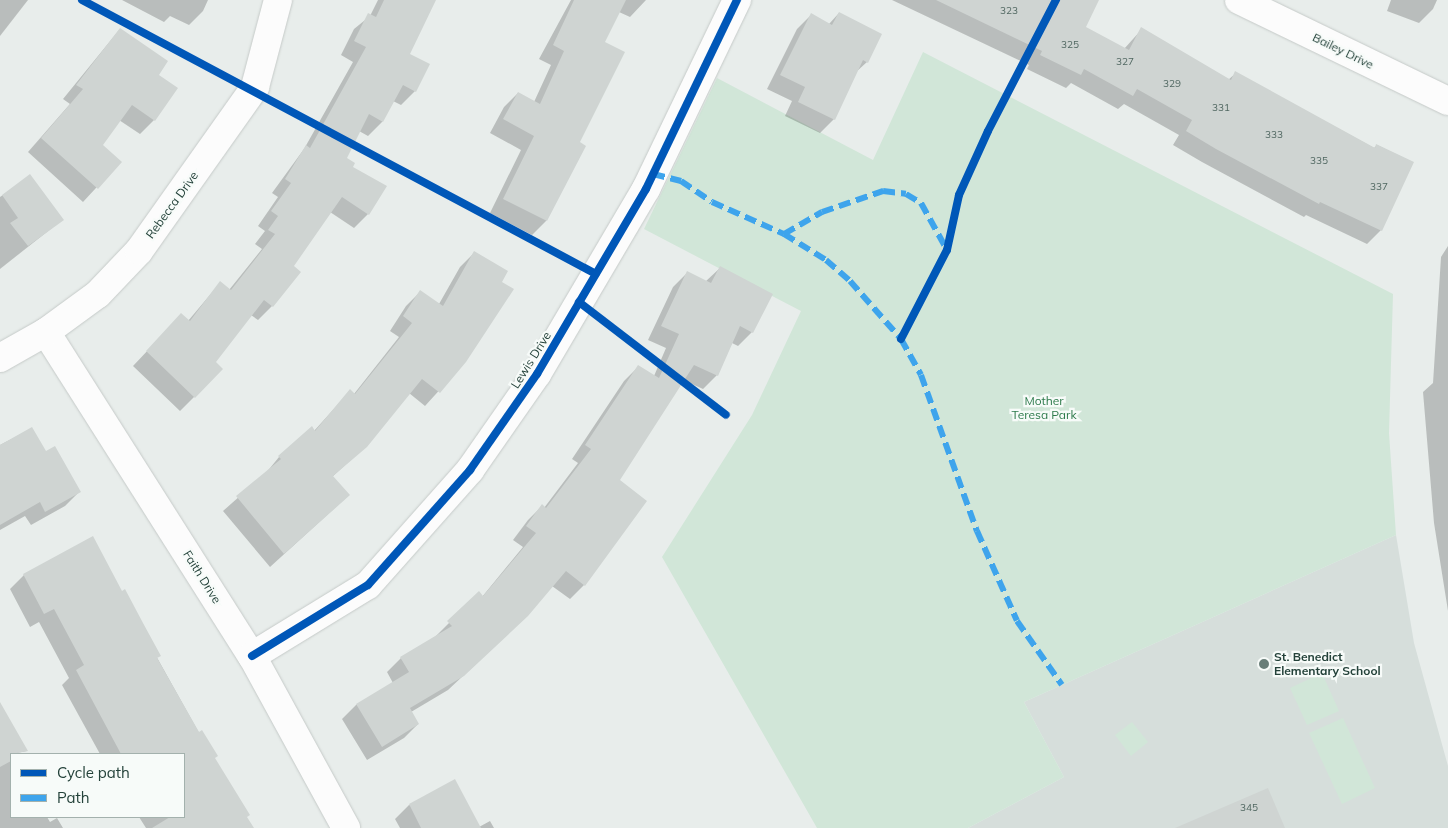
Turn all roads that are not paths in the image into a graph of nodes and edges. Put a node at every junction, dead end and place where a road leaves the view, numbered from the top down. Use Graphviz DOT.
graph roads {
  1 [pos="278,0"];
  2 [pos="737,0"];
  3 [pos="1239,0"];
  4 [pos="1448,101"];
  5 [pos="46,332"];
  6 [pos="0,358"];
  7 [pos="252,656"];
  8 [pos="346,828"];
  1 -- 5 [label="street, Rebecca Drive"];
  2 -- 7 [label="street, Lewis Drive"];
  3 -- 4 [label="street, Bailey Drive"];
  5 -- 6 [label="street, Rebecca Drive"];
  5 -- 7 [label="street, Faith Drive"];
  7 -- 8 [label="street, Faith Drive"];
}
